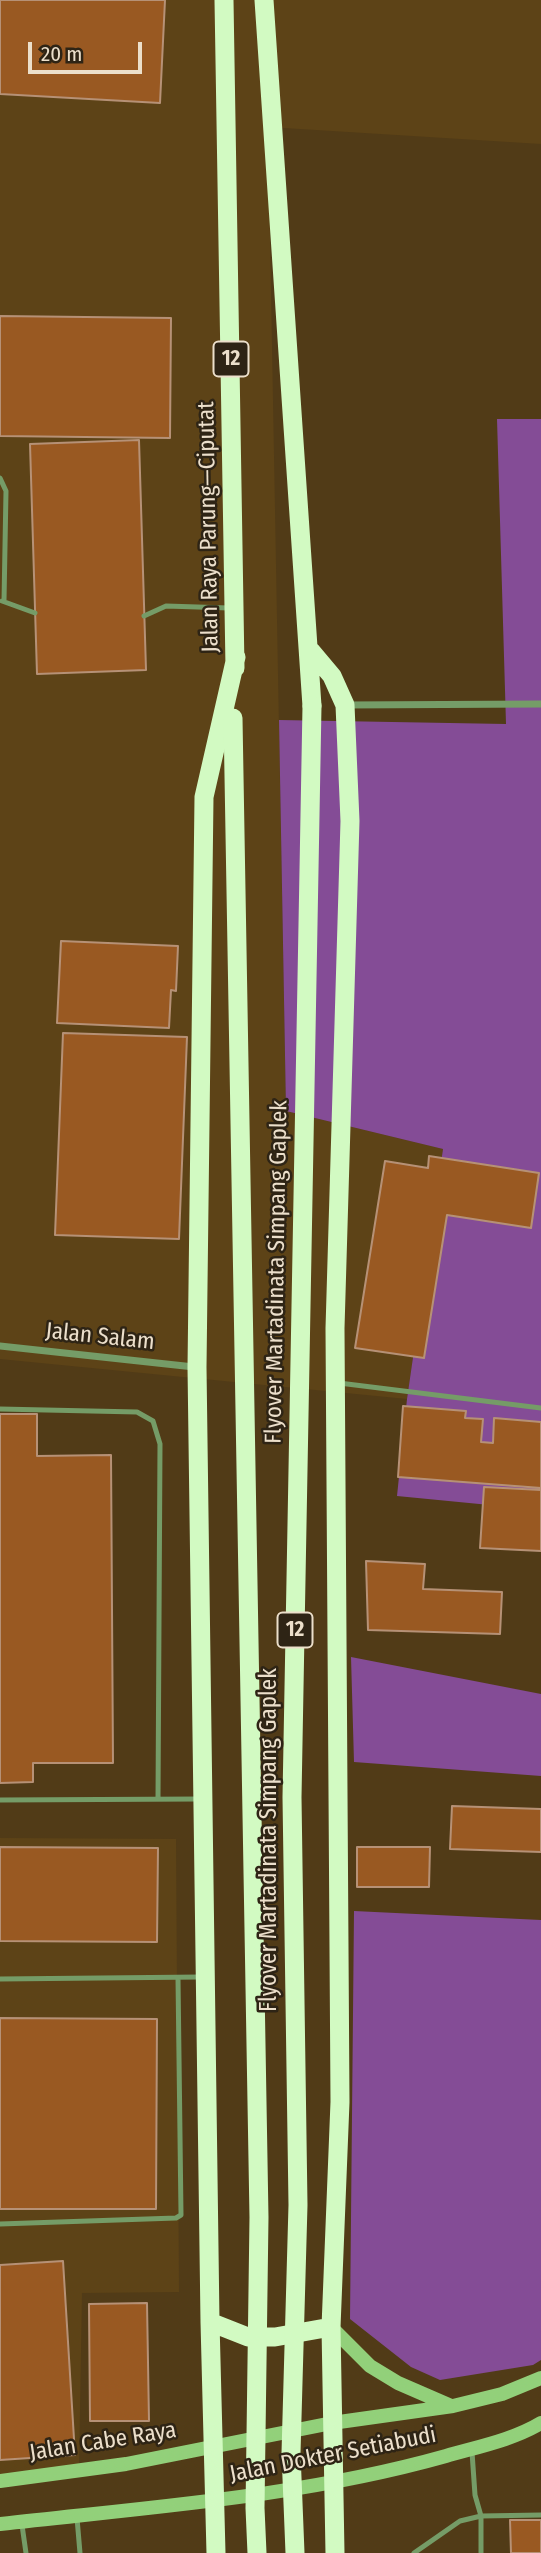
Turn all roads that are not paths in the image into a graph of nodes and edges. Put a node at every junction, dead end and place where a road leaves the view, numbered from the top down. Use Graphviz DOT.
graph roads {
  1 [pos="224,0"];
  2 [pos="264,0"];
  3 [pos="0,478"];
  4 [pos="2,601"];
  5 [pos="236,608"];
  6 [pos="35,613"];
  7 [pos="144,616"];
  8 [pos="310,651"];
  9 [pos="236,657"];
  10 [pos="541,704"];
  11 [pos="345,705"];
  12 [pos="233,718"];
  13 [pos="0,1346"];
  14 [pos="197,1367"];
  15 [pos="336,1383"];
  16 [pos="541,1408"];
  17 [pos="0,1409"];
  18 [pos="158,1799"];
  19 [pos="0,1800"];
  20 [pos="205,1800"];
  21 [pos="205,1977"];
  22 [pos="178,1978"];
  23 [pos="0,1979"];
  24 [pos="0,2224"];
  25 [pos="209,2322"];
  26 [pos="331,2327"];
  27 [pos="541,2378"];
  28 [pos="453,2406"];
  29 [pos="332,2423"];
  30 [pos="538,2429"];
  31 [pos="214,2445"];
  32 [pos="471,2448"];
  33 [pos="0,2481"];
  34 [pos="332,2483"];
  35 [pos="213,2502"];
  36 [pos="541,2515"];
  37 [pos="77,2516"];
  38 [pos="481,2516"];
  39 [pos="22,2521"];
  40 [pos="0,2524"];
  41 [pos="26,2553"];
  42 [pos="80,2553"];
  43 [pos="216,2553"];
  44 [pos="257,2553"];
  45 [pos="295,2553"];
  46 [pos="335,2553"];
  47 [pos="414,2553"];
  48 [pos="481,2553"];
  1 -- 5 [label="highway, Jalan Raya Parung—Ciputat / 12"];
  2 -- 8 [label="highway, 12"];
  3 -- 4 [label="lane"];
  4 -- 6 [label="lane"];
  5 -- 7 [label="lane"];
  5 -- 9 [label="highway, Jalan Raya Parung—Ciputat / 12"];
  8 -- 11 [label="highway"];
  8 -- 45 [label="highway, Flyover Martadinata Simpang Gaplek / 12, bridge"];
  9 -- 12 [label="highway, Jalan Raya Parung—Ciputat / 12"];
  9 -- 14 [label="highway"];
  10 -- 11 [label="street"];
  11 -- 15 [label="highway"];
  12 -- 44 [label="highway, Flyover Martadinata Simpang Gaplek / 12, bridge"];
  13 -- 14 [label="street, Jalan Salam"];
  14 -- 20 [label="highway"];
  15 -- 16 [label="lane"];
  15 -- 26 [label="highway"];
  17 -- 18 [label="lane"];
  18 -- 19 [label="lane"];
  18 -- 20 [label="lane"];
  20 -- 21 [label="highway"];
  21 -- 22 [label="lane"];
  21 -- 25 [label="highway"];
  22 -- 23 [label="lane"];
  22 -- 24 [label="lane"];
  25 -- 26 [label="highway"];
  25 -- 31 [label="highway"];
  26 -- 28 [label="main road"];
  26 -- 29 [label="highway"];
  27 -- 28 [label="main road, Jalan Dokter Setiabudi"];
  28 -- 29 [label="main road, Jalan Dokter Setiabudi"];
  29 -- 31 [label="main road, Jalan Dokter Setiabudi"];
  29 -- 34 [label="highway"];
  30 -- 32 [label="main road, Jalan Dokter Setiabudi"];
  31 -- 33 [label="main road, Jalan Cabe Raya"];
  31 -- 35 [label="highway"];
  32 -- 34 [label="main road, Jalan Dokter Setiabudi"];
  32 -- 38 [label="lane"];
  34 -- 35 [label="main road, Jalan Dokter Setiabudi"];
  34 -- 46 [label="highway"];
  35 -- 37 [label="main road"];
  35 -- 43 [label="highway"];
  36 -- 38 [label="lane"];
  37 -- 39 [label="main road"];
  37 -- 42 [label="lane"];
  38 -- 47 [label="lane"];
  38 -- 48 [label="lane"];
  39 -- 40 [label="main road"];
  39 -- 41 [label="lane"];
}
